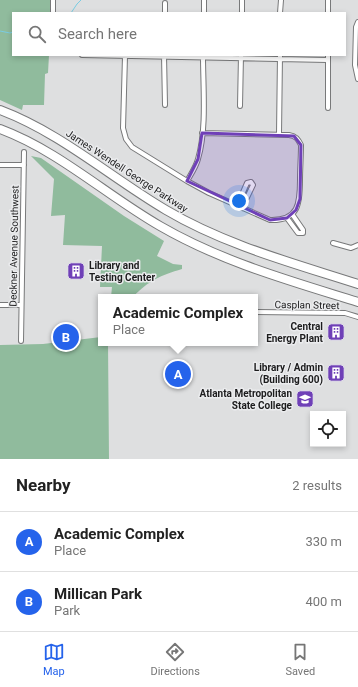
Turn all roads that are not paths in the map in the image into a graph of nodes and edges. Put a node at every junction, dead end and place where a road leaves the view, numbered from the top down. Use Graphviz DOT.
graph roads {
  1 [pos="53,0"];
  2 [pos="204,0"];
  3 [pos="242,0"];
  4 [pos="281,0"];
  5 [pos="328,0"];
  6 [pos="166,4"];
  7 [pos="53,12"];
  8 [pos="165,12"];
  9 [pos="204,12"];
  10 [pos="242,12"];
  11 [pos="280,12"];
  12 [pos="328,12"];
  13 [pos="358,22"];
  14 [pos="125,56"];
  15 [pos="164,56"];
  16 [pos="203,56"];
  17 [pos="241,57"];
  18 [pos="280,57"];
  19 [pos="328,57"];
  20 [pos="358,79"];
  21 [pos="164,105"];
  22 [pos="240,106"];
  23 [pos="328,108"];
  24 [pos="0,110"];
  25 [pos="0,129"];
  26 [pos="202,133"];
  27 [pos="279,134"];
  28 [pos="24,152"];
  29 [pos="0,165"];
  30 [pos="24,165"];
  31 [pos="187,181"];
  32 [pos="236,206"];
  33 [pos="242,208"];
  34 [pos="292,214"];
  35 [pos="287,218"];
  36 [pos="333,243"];
  37 [pos="358,245"];
  38 [pos="358,284"];
  39 [pos="358,302"];
  40 [pos="0,305"];
  41 [pos="22,305"];
  42 [pos="258,312"];
  43 [pos="358,317"];
  44 [pos="21,341"];
  1 -- 7 [label="street"];
  2 -- 9 [label="street"];
  3 -- 10 [label="street"];
  4 -- 11 [label="street"];
  5 -- 12 [label="street"];
  6 -- 8 [label="street"];
  13 -- 20 [label="street"];
  14 -- 15 [label="street"];
  14 -- 31 [label="street"];
  15 -- 16 [label="street"];
  15 -- 21 [label="street"];
  16 -- 17 [label="street"];
  16 -- 26 [label="street"];
  17 -- 18 [label="street"];
  17 -- 22 [label="street"];
  18 -- 19 [label="street"];
  18 -- 27 [label="street"];
  19 -- 23 [label="street"];
  24 -- 38 [label="highway, James Wendell George Parkway"];
  25 -- 39 [label="highway"];
  26 -- 27 [label="street"];
  26 -- 31 [label="street"];
  27 -- 34 [label="street"];
  28 -- 30 [label="street, Deckner Avenue Southwest"];
  29 -- 30 [label="street"];
  30 -- 41 [label="street, Deckner Avenue Southwest"];
  31 -- 32 [label="street"];
  32 -- 33 [label="street"];
  32 -- 33 [label="street"];
  33 -- 35 [label="street"];
  34 -- 35 [label="street"];
  34 -- 35 [label="street"];
  36 -- 37 [label="street"];
  40 -- 41 [label="street"];
  41 -- 44 [label="street, Deckner Avenue Southwest"];
  42 -- 43 [label="street, Casplan Street"];
}
